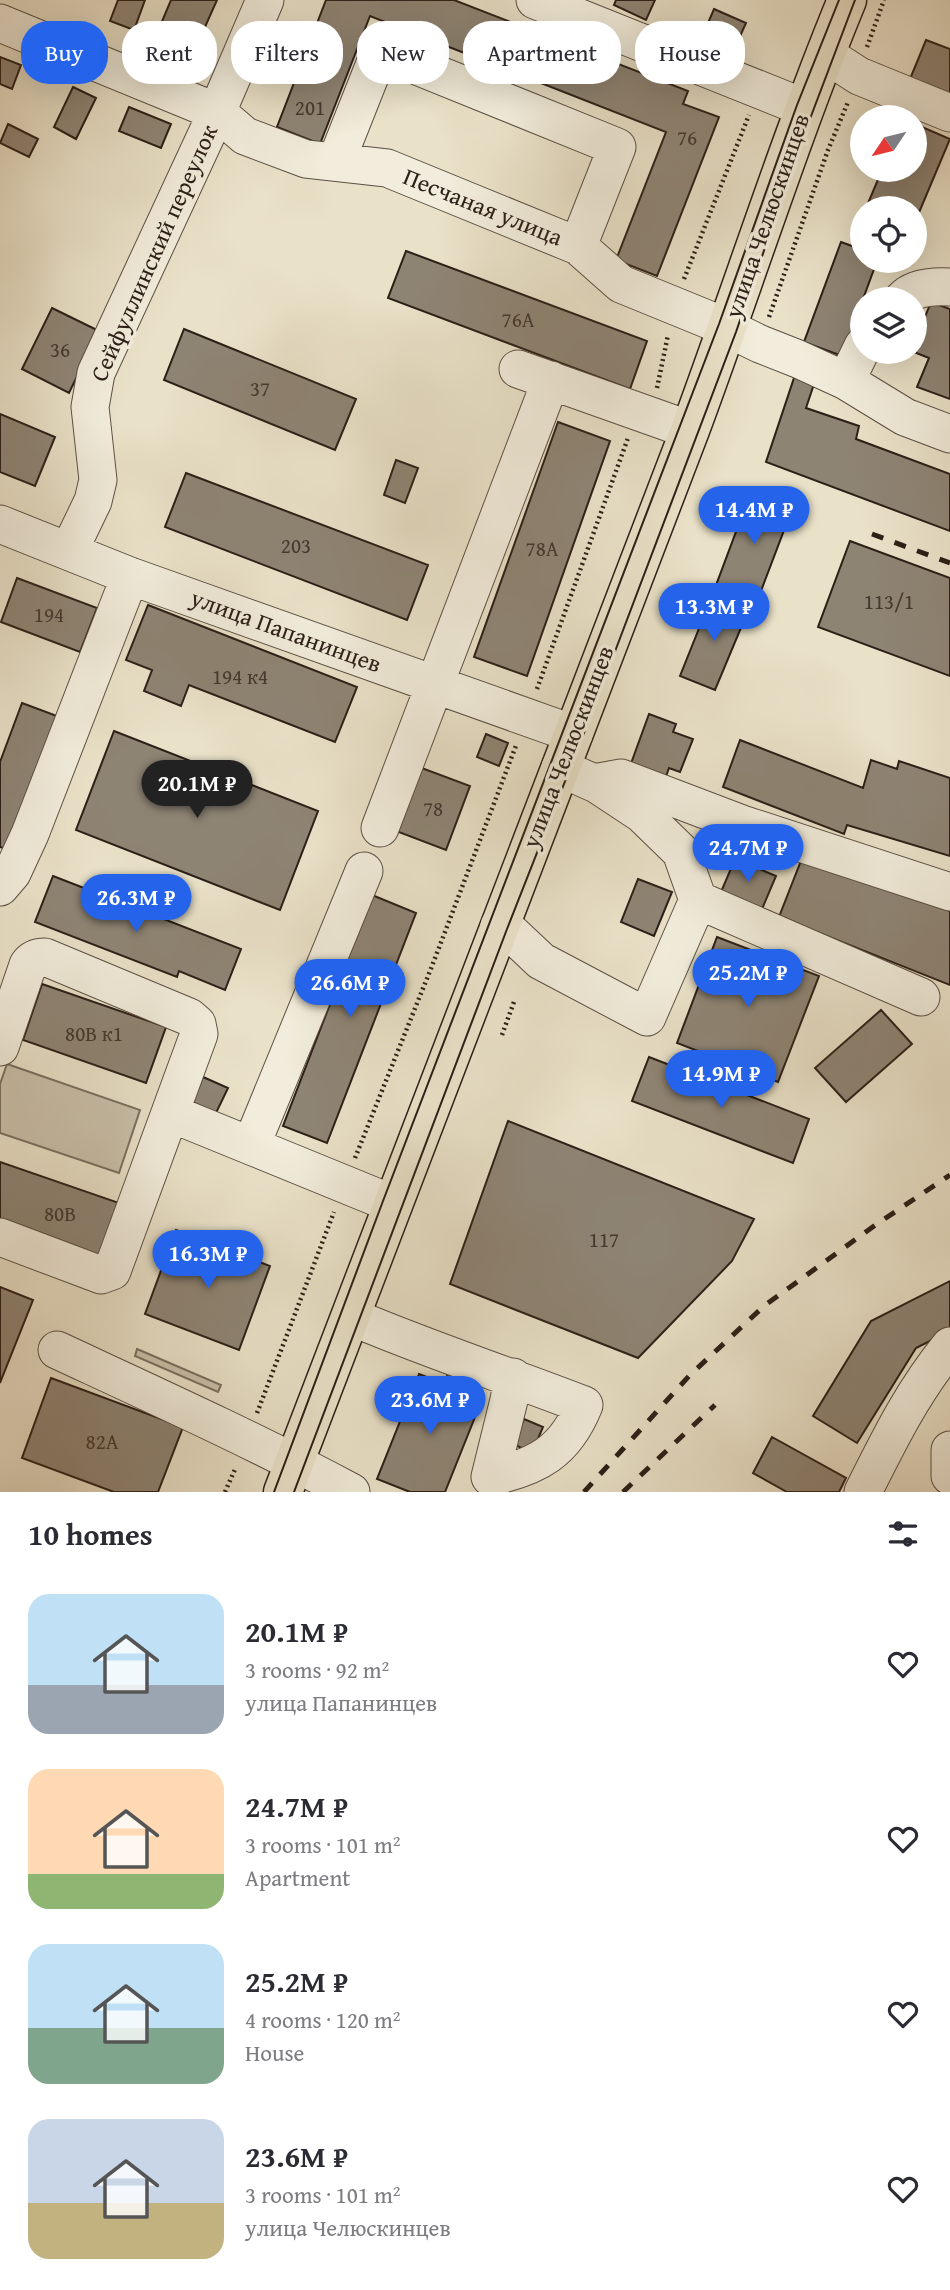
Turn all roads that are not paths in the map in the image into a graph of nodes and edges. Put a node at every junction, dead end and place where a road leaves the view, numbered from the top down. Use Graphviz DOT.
graph roads {
  1 [pos="265,0"];
  2 [pos="535,0"];
  3 [pos="847,0"];
  4 [pos="0,23"];
  5 [pos="825,54"];
  6 [pos="804,108"];
  7 [pos="217,112"];
  8 [pos="950,113"];
  9 [pos="336,162"];
  10 [pos="578,246"];
  11 [pos="950,287"];
  12 [pos="927,288"];
  13 [pos="744,336"];
  14 [pos="854,364"];
  15 [pos="846,381"];
  16 [pos="690,430"];
  17 [pos="950,434"];
  18 [pos="0,524"];
  19 [pos="69,551"];
  20 [pos="130,576"];
  21 [pos="435,684"];
  22 [pos="576,762"];
  23 [pos="380,828"];
  24 [pos="364,871"];
  25 [pos="0,887"];
  26 [pos="950,892"];
  27 [pos="698,900"];
  28 [pos="499,926"];
  29 [pos="921,997"];
  30 [pos="0,1047"];
  31 [pos="170,1113"];
  32 [pos="251,1146"];
  33 [pos="393,1205"];
  34 [pos="0,1237"];
  35 [pos="350,1318"];
  36 [pos="950,1346"];
  37 [pos="57,1350"];
  38 [pos="513,1377"];
  39 [pos="950,1450"];
  40 [pos="950,1476"];
  41 [pos="289,1477"];
  42 [pos="351,1492"];
  43 [pos="863,1492"];
  1 -- 7 [label="street, Сейфуллинский переулок"];
  2 -- 6 [label="street"];
  3 -- 5 [label="main road, улица Челюскинцев"];
  4 -- 7 [label="street, Песчаная улица"];
  5 -- 6 [label="main road, улица Челюскинцев"];
  5 -- 8 [label="street"];
  6 -- 13 [label="main road, улица Челюскинцев"];
  7 -- 9 [label="street, Песчаная улица"];
  7 -- 19 [label="street, Сейфуллинский переулок"];
  9 -- 10 [label="street, Песчаная улица"];
  9 -- 10 [label="street"];
  10 -- 13 [label="street, Песчаная улица"];
  11 -- 12 [label="street"];
  13 -- 15 [label="street, Песчаная улица"];
  13 -- 16 [label="main road, улица Челюскинцев"];
  14 -- 15 [label="street"];
  15 -- 17 [label="street, Песчаная улица"];
  16 -- 21 [label="street"];
  16 -- 22 [label="main road, улица Челюскинцев"];
  18 -- 19 [label="street, улица Папанинцев"];
  19 -- 20 [label="street, улица Папанинцев"];
  20 -- 21 [label="street, улица Папанинцев"];
  20 -- 25 [label="street"];
  21 -- 22 [label="street, улица Папанинцев"];
  21 -- 23 [label="street"];
  22 -- 26 [label="street"];
  22 -- 27 [label="street"];
  22 -- 28 [label="main road, улица Челюскинцев"];
  24 -- 32 [label="street"];
  27 -- 28 [label="street"];
  27 -- 29 [label="street"];
  28 -- 33 [label="main road, улица Челюскинцев"];
  30 -- 31 [label="street"];
  31 -- 32 [label="street"];
  31 -- 34 [label="street"];
  32 -- 33 [label="street"];
  33 -- 35 [label="main road, улица Челюскинцев"];
  35 -- 38 [label="street"];
  35 -- 41 [label="main road, улица Челюскинцев"];
  36 -- 43 [label="street"];
  37 -- 41 [label="street"];
  39 -- 40 [label="street"];
  41 -- 42 [label="street"];
}
